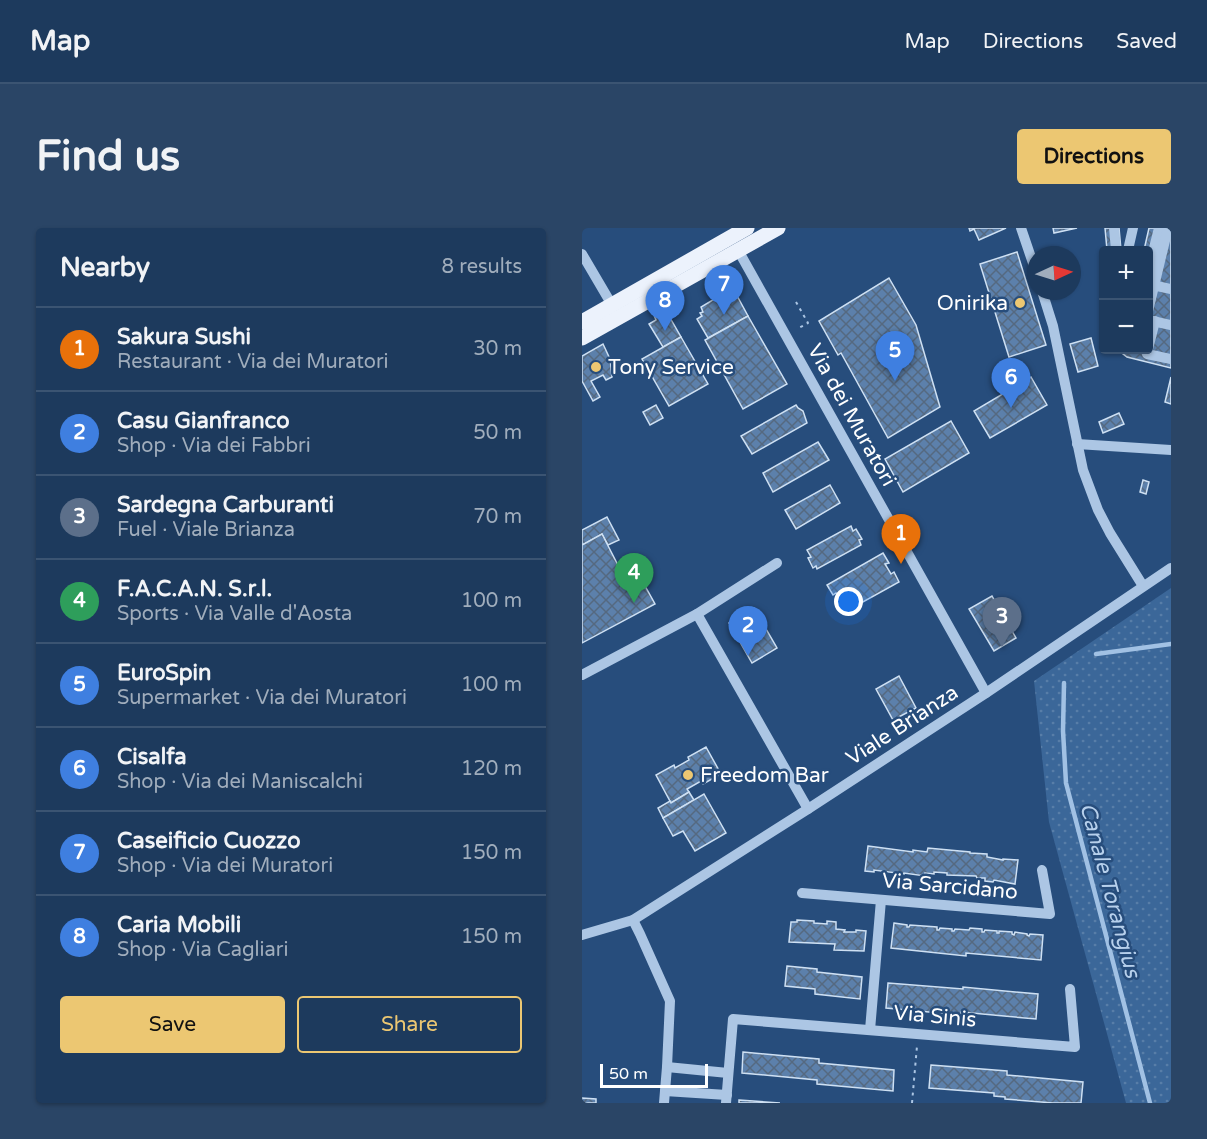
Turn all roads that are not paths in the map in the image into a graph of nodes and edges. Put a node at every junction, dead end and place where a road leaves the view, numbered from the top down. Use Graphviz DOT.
graph roads {
  1 [pos="747,228"];
  2 [pos="778,228"];
  3 [pos="1021,228"];
  4 [pos="1114,228"];
  5 [pos="1133,228"];
  6 [pos="1158,228"];
  7 [pos="1167,228"];
  8 [pos="1027,246"];
  9 [pos="1116,246"];
  10 [pos="1129,246"];
  11 [pos="738,250"];
  12 [pos="1154,250"];
  13 [pos="582,254"];
  14 [pos="1153,254"];
  15 [pos="1171,254"];
  16 [pos="1153,285"];
  17 [pos="1171,289"];
  18 [pos="1045,300"];
  19 [pos="1151,300"];
  20 [pos="612,305"];
  21 [pos="1153,321"];
  22 [pos="582,322"];
  23 [pos="1171,325"];
  24 [pos="582,338"];
  25 [pos="1153,350"];
  26 [pos="1171,352"];
  27 [pos="1148,354"];
  28 [pos="1171,359"];
  29 [pos="1077,444"];
  30 [pos="1171,450"];
  31 [pos="777,563"];
  32 [pos="1171,568"];
  33 [pos="1143,586"];
  34 [pos="697,614"];
  35 [pos="582,675"];
  36 [pos="986,693"];
  37 [pos="808,809"];
  38 [pos="1042,870"];
  39 [pos="802,893"];
  40 [pos="881,900"];
  41 [pos="633,920"];
  42 [pos="582,935"];
  43 [pos="1070,989"];
  44 [pos="870,1030"];
  45 [pos="667,1067"];
  46 [pos="728,1073"];
  47 [pos="665,1091"];
  48 [pos="726,1099"];
  49 [pos="664,1103"];
  1 -- 20 [label="main road"];
  2 -- 11 [label="main road"];
  3 -- 8 [label="street"];
  4 -- 9 [label="street"];
  5 -- 10 [label="street"];
  6 -- 12 [label="street"];
  7 -- 19 [label="street"];
  11 -- 24 [label="main road"];
  11 -- 36 [label="street, Via dei Muratori"];
  12 -- 14 [label="street"];
  12 -- 15 [label="street"];
  13 -- 20 [label="street"];
  16 -- 17 [label="street"];
  18 -- 29 [label="street"];
  20 -- 22 [label="main road"];
  21 -- 23 [label="street"];
  25 -- 26 [label="street"];
  27 -- 28 [label="street"];
  29 -- 30 [label="street"];
  29 -- 33 [label="street"];
  31 -- 34 [label="street"];
  32 -- 33 [label="street, Viale Brianza"];
  33 -- 36 [label="street, Viale Brianza"];
  34 -- 35 [label="street"];
  34 -- 37 [label="street"];
  36 -- 37 [label="street, Viale Brianza"];
  37 -- 41 [label="street, Viale Brianza"];
  38 -- 40 [label="street, Via Sarcidano"];
  39 -- 40 [label="street, Via Sarcidano"];
  40 -- 44 [label="street"];
  41 -- 42 [label="street, Viale Brianza"];
  41 -- 45 [label="street"];
  43 -- 44 [label="street, Via Sinis"];
  44 -- 46 [label="street, Via Sinis"];
  45 -- 46 [label="street"];
  45 -- 47 [label="street"];
  46 -- 48 [label="street"];
  47 -- 48 [label="street"];
  47 -- 49 [label="street"];
}
